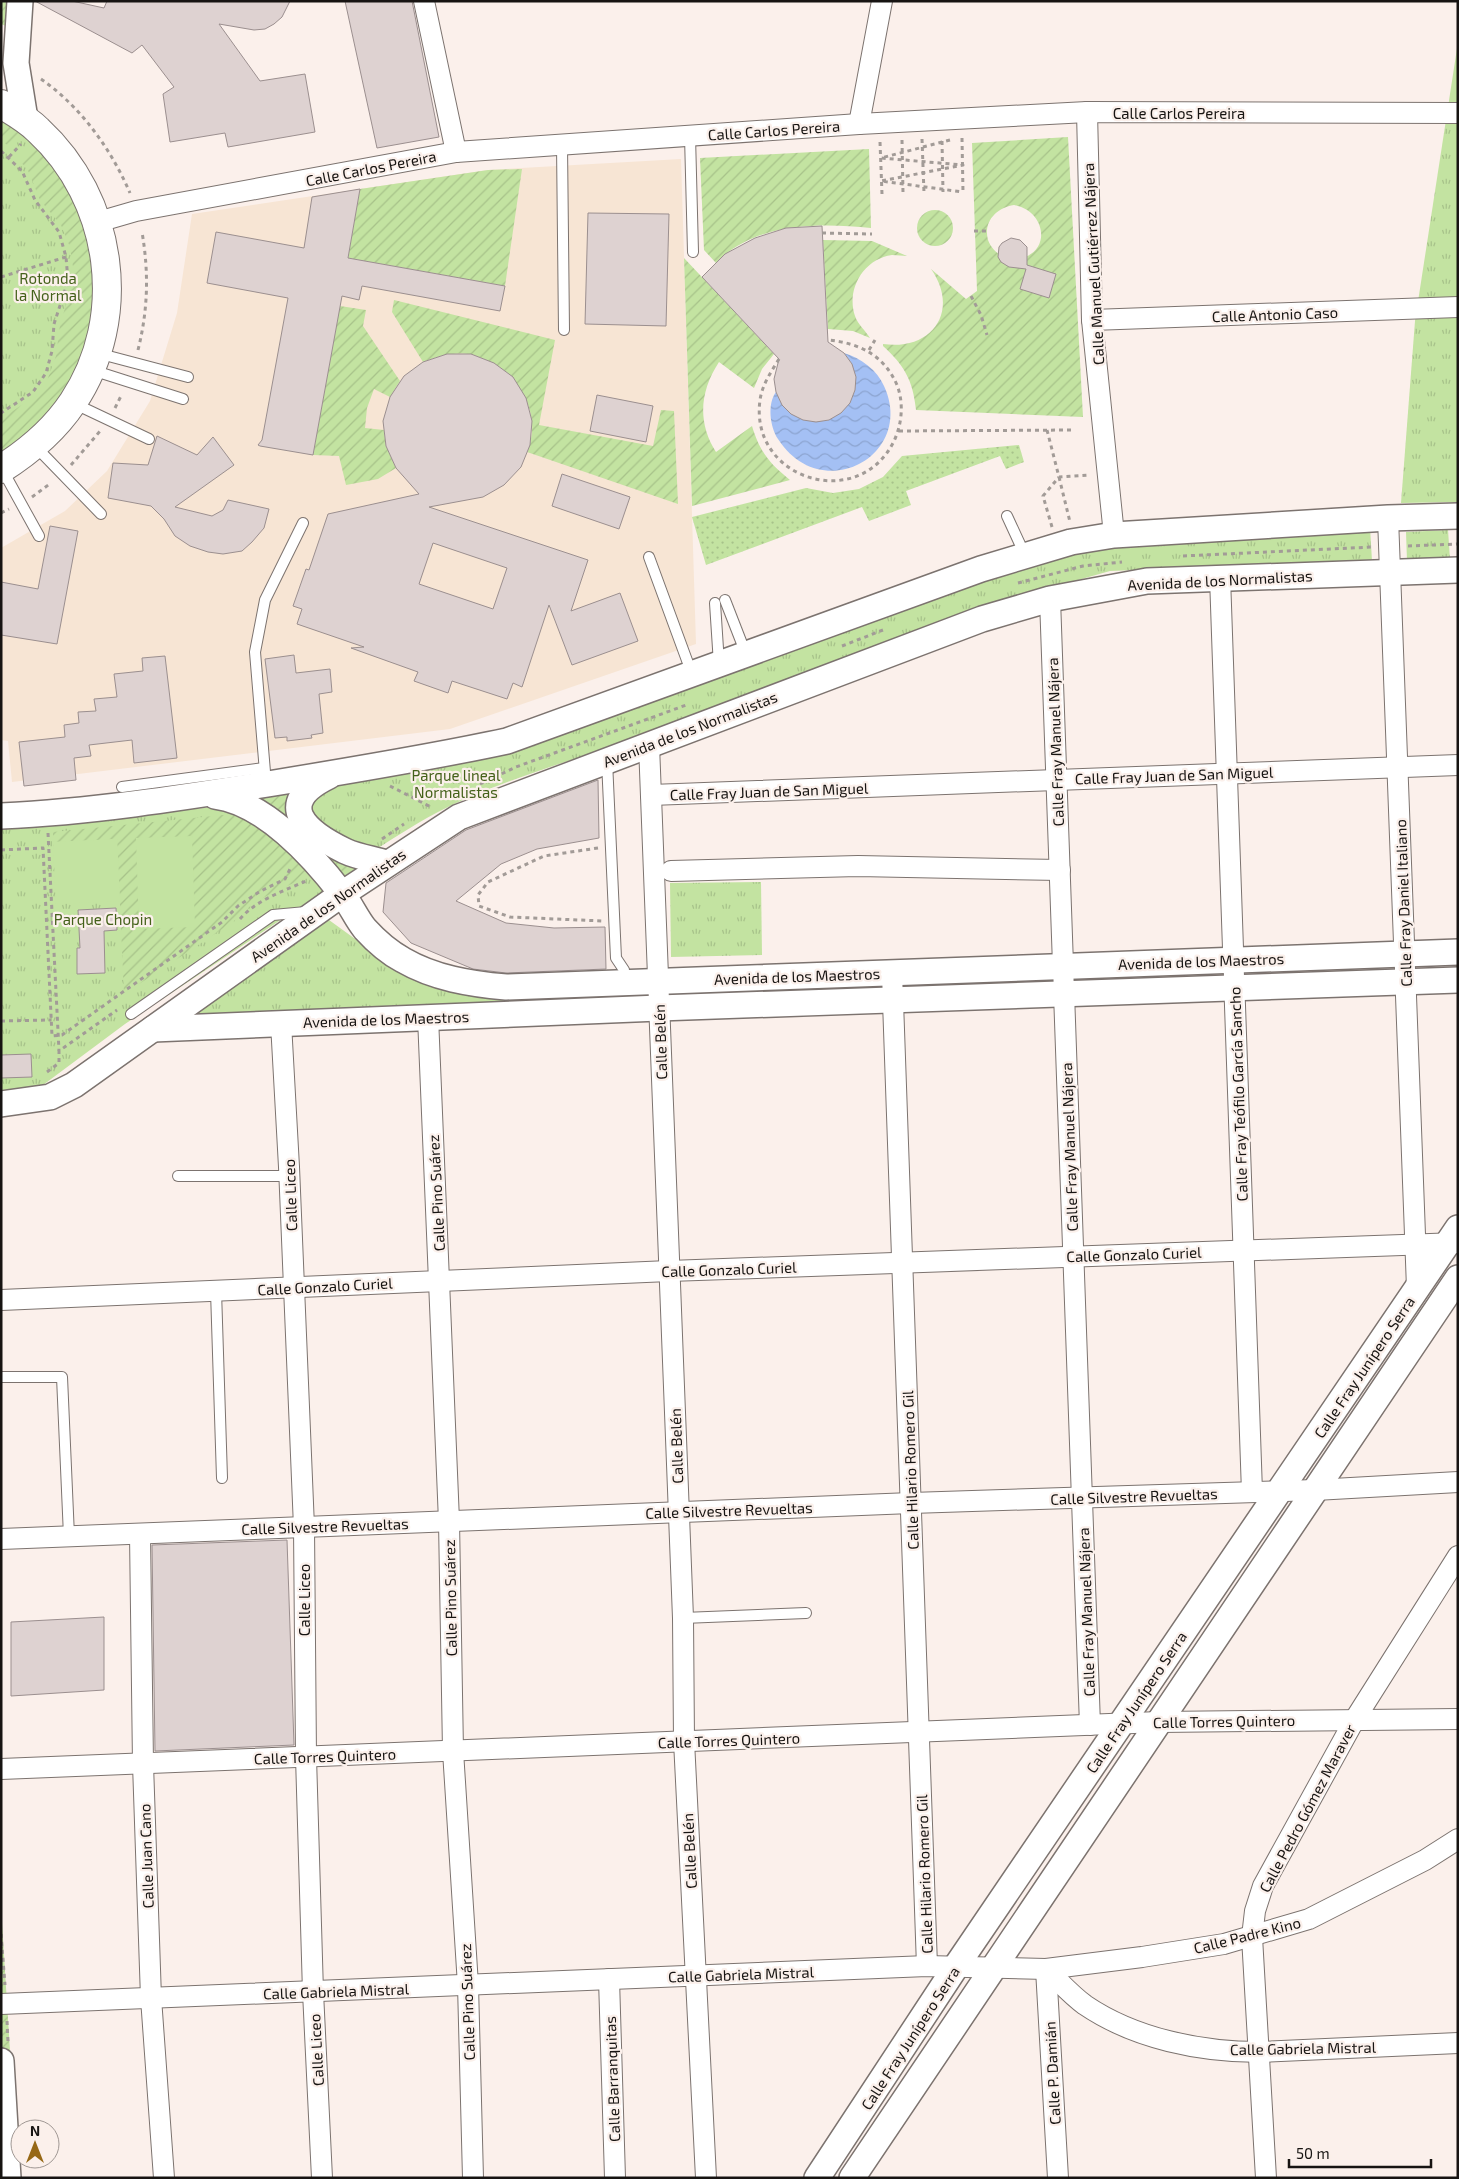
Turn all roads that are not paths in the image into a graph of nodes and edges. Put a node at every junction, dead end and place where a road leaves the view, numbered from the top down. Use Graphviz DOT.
graph roads {
  1 [pos="20,1"];
  2 [pos="424,1"];
  3 [pos="882,1"];
  4 [pos="1,104"];
  5 [pos="1086,112"];
  6 [pos="1458,113"];
  7 [pos="860,124"];
  8 [pos="26,128"];
  9 [pos="690,136"];
  10 [pos="562,145"];
  11 [pos="456,152"];
  12 [pos="98,222"];
  13 [pos="694,252"];
  14 [pos="1458,307"];
  15 [pos="1092,320"];
  16 [pos="564,330"];
  17 [pos="94,361"];
  18 [pos="188,377"];
  19 [pos="183,399"];
  20 [pos="72,403"];
  21 [pos="149,439"];
  22 [pos="34,445"];
  23 [pos="2,469"];
  24 [pos="101,514"];
  25 [pos="1007,516"];
  26 [pos="1458,516"];
  27 [pos="1388,518"];
  28 [pos="302,524"];
  29 [pos="1114,535"];
  30 [pos="39,536"];
  31 [pos="1025,555"];
  32 [pos="649,558"];
  33 [pos="1458,570"];
  34 [pos="1390,572"];
  35 [pos="1220,577"];
  36 [pos="1050,599"];
  37 [pos="746,654"];
  38 [pos="719,664"];
  39 [pos="693,674"];
  40 [pos="649,745"];
  41 [pos="607,760"];
  42 [pos="1458,765"];
  43 [pos="1397,767"];
  44 [pos="336,773"];
  45 [pos="1227,774"];
  46 [pos="265,776"];
  47 [pos="1057,780"];
  48 [pos="122,787"];
  49 [pos="207,795"];
  50 [pos="650,795"];
  51 [pos="1,816"];
  52 [pos="386,863"];
  53 [pos="1060,870"];
  54 [pos="671,871"];
  55 [pos="342,894"];
  56 [pos="316,912"];
  57 [pos="1458,952"];
  58 [pos="1404,954"];
  59 [pos="1233,960"];
  60 [pos="1063,966"];
  61 [pos="892,973"];
  62 [pos="1458,980"];
  63 [pos="624,982"];
  64 [pos="658,982"];
  65 [pos="1406,982"];
  66 [pos="1234,987"];
  67 [pos="1064,993"];
  68 [pos="893,999"];
  69 [pos="659,1008"];
  70 [pos="131,1014"];
  71 [pos="428,1017"];
  72 [pos="281,1023"];
  73 [pos="154,1029"];
  74 [pos="1,1104"];
  75 [pos="178,1176"];
  76 [pos="290,1176"];
  77 [pos="1454,1238"];
  78 [pos="1416,1244"];
  79 [pos="1243,1250"];
  80 [pos="1073,1256"];
  81 [pos="902,1262"];
  82 [pos="669,1271"];
  83 [pos="1458,1278"];
  84 [pos="440,1281"];
  85 [pos="293,1287"];
  86 [pos="1417,1288"];
  87 [pos="216,1291"];
  88 [pos="1,1300"];
  89 [pos="1,1377"];
  90 [pos="222,1478"];
  91 [pos="1458,1482"];
  92 [pos="1315,1490"];
  93 [pos="1280,1491"];
  94 [pos="1252,1492"];
  95 [pos="1082,1497"];
  96 [pos="911,1503"];
  97 [pos="679,1512"];
  98 [pos="449,1521"];
  99 [pos="304,1527"];
  100 [pos="140,1534"];
  101 [pos="69,1536"];
  102 [pos="1,1539"];
  103 [pos="1458,1556"];
  104 [pos="806,1613"];
  105 [pos="683,1618"];
  106 [pos="1458,1718"];
  107 [pos="1355,1719"];
  108 [pos="1158,1722"];
  109 [pos="1122,1724"];
  110 [pos="1090,1725"];
  111 [pos="919,1732"];
  112 [pos="684,1742"];
  113 [pos="453,1751"];
  114 [pos="306,1757"];
  115 [pos="143,1764"];
  116 [pos="1,1769"];
  117 [pos="1458,1839"];
  118 [pos="1252,1937"];
  119 [pos="957,1965"];
  120 [pos="927,1966"];
  121 [pos="992,1967"];
  122 [pos="1046,1969"];
  123 [pos="694,1976"];
  124 [pos="609,1979"];
  125 [pos="468,1985"];
  126 [pos="313,1992"];
  127 [pos="151,1998"];
  128 [pos="1,2004"];
  129 [pos="1458,2043"];
  130 [pos="1260,2052"];
  131 [pos="1,2061"];
  132 [pos="8,2178"];
  133 [pos="164,2178"];
  134 [pos="322,2178"];
  135 [pos="473,2178"];
  136 [pos="615,2178"];
  137 [pos="706,2178"];
  138 [pos="817,2178"];
  139 [pos="852,2178"];
  140 [pos="1058,2178"];
  141 [pos="1266,2178"];
  1 -- 8 [label="street"];
  2 -- 11 [label="street"];
  3 -- 7 [label="street"];
  4 -- 8 [label="main road"];
  5 -- 6 [label="street, Calle Carlos Pereira"];
  5 -- 7 [label="street, Calle Carlos Pereira"];
  5 -- 15 [label="street, Calle Manuel Gutiérrez Nájera"];
  7 -- 9 [label="street, Calle Carlos Pereira"];
  8 -- 12 [label="main road"];
  9 -- 10 [label="street, Calle Carlos Pereira"];
  9 -- 13 [label="lane"];
  10 -- 11 [label="street, Calle Carlos Pereira"];
  10 -- 16 [label="lane"];
  11 -- 12 [label="street, Calle Carlos Pereira"];
  12 -- 17 [label="main road"];
  14 -- 15 [label="street, Calle Antonio Caso"];
  15 -- 29 [label="street, Calle Manuel Gutiérrez Nájera"];
  17 -- 18 [label="lane"];
  17 -- 19 [label="lane"];
  17 -- 20 [label="main road"];
  20 -- 21 [label="lane"];
  20 -- 22 [label="main road"];
  22 -- 23 [label="main road"];
  22 -- 24 [label="lane"];
  23 -- 30 [label="lane"];
  25 -- 31 [label="lane"];
  26 -- 27 [label="street"];
  27 -- 29 [label="street"];
  27 -- 34 [label="street, Calle Fray Daniel Italiano"];
  28 -- 46 [label="lane"];
  29 -- 31 [label="street"];
  31 -- 37 [label="street"];
  32 -- 39 [label="lane"];
  33 -- 34 [label="street, Avenida de los Normalistas"];
  34 -- 35 [label="street, Avenida de los Normalistas"];
  34 -- 43 [label="street, Calle Fray Daniel Italiano"];
  35 -- 36 [label="street, Avenida de los Normalistas"];
  35 -- 45 [label="street, Calle Fray Teófilo García Sancho"];
  36 -- 40 [label="street, Avenida de los Normalistas"];
  36 -- 47 [label="street, Calle Fray Manuel Nájera"];
  37 -- 38 [label="street"];
  37 -- 38 [label="lane"];
  38 -- 39 [label="street"];
  39 -- 44 [label="street"];
  40 -- 41 [label="street, Avenida de los Normalistas"];
  40 -- 50 [label="street, Calle Belén"];
  41 -- 52 [label="street, Avenida de los Normalistas"];
  41 -- 63 [label="lane"];
  42 -- 43 [label="street, Calle Fray Juan de San Miguel"];
  43 -- 45 [label="street, Calle Fray Juan de San Miguel"];
  43 -- 58 [label="street, Calle Fray Daniel Italiano"];
  44 -- 46 [label="street"];
  44 -- 52 [label="street"];
  45 -- 47 [label="street, Calle Fray Juan de San Miguel"];
  45 -- 59 [label="street, Calle Fray Teófilo García Sancho"];
  46 -- 48 [label="lane"];
  46 -- 49 [label="street"];
  47 -- 50 [label="street, Calle Fray Juan de San Miguel"];
  47 -- 53 [label="street, Calle Fray Manuel Nájera"];
  49 -- 51 [label="street"];
  49 -- 55 [label="street, Avenida de los Maestros"];
  50 -- 64 [label="street, Calle Belén"];
  52 -- 55 [label="street, Avenida de los Normalistas"];
  53 -- 54 [label="street"];
  53 -- 60 [label="street, Calle Fray Manuel Nájera"];
  55 -- 56 [label="street, Avenida de los Normalistas"];
  55 -- 63 [label="street, Avenida de los Maestros"];
  56 -- 70 [label="lane"];
  56 -- 73 [label="street, Avenida de los Normalistas"];
  57 -- 58 [label="street, Avenida de los Maestros"];
  58 -- 59 [label="street, Avenida de los Maestros"];
  58 -- 65 [label="street, Calle Fray Daniel Italiano"];
  59 -- 60 [label="street, Avenida de los Maestros"];
  59 -- 66 [label="street, Calle Fray Teófilo García Sancho"];
  60 -- 61 [label="street, Avenida de los Maestros"];
  60 -- 67 [label="street, Calle Fray Manuel Nájera"];
  61 -- 64 [label="street, Avenida de los Maestros"];
  61 -- 68 [label="street, Calle Hilario Romero Gil"];
  62 -- 65 [label="street, Avenida de los Maestros"];
  63 -- 64 [label="street, Avenida de los Maestros"];
  64 -- 69 [label="street, Calle Belén"];
  65 -- 66 [label="street, Avenida de los Maestros"];
  65 -- 78 [label="street, Calle Fray Daniel Italiano"];
  66 -- 67 [label="street, Avenida de los Maestros"];
  66 -- 79 [label="street, Calle Fray Teófilo García Sancho"];
  67 -- 68 [label="street, Avenida de los Maestros"];
  67 -- 80 [label="street, Calle Fray Manuel Nájera"];
  68 -- 69 [label="street, Avenida de los Maestros"];
  68 -- 81 [label="street, Calle Hilario Romero Gil"];
  69 -- 71 [label="street, Avenida de los Maestros"];
  69 -- 82 [label="street, Calle Belén"];
  71 -- 72 [label="street, Avenida de los Maestros"];
  71 -- 84 [label="street, Calle Pino Suárez"];
  72 -- 73 [label="street, Avenida de los Maestros"];
  72 -- 76 [label="street, Calle Liceo"];
  73 -- 74 [label="street, Avenida de los Normalistas"];
  75 -- 76 [label="lane"];
  76 -- 85 [label="street, Calle Liceo"];
  77 -- 78 [label="street, Calle Gonzalo Curiel"];
  77 -- 86 [label="street, Calle Fray Junípero Serra"];
  78 -- 79 [label="street, Calle Gonzalo Curiel"];
  78 -- 86 [label="street, Calle Fray Daniel Italiano"];
  79 -- 80 [label="street, Calle Gonzalo Curiel"];
  79 -- 94 [label="street, Calle Fray Teófilo García Sancho"];
  80 -- 81 [label="street, Calle Gonzalo Curiel"];
  80 -- 95 [label="street, Calle Fray Manuel Nájera"];
  81 -- 82 [label="street, Calle Gonzalo Curiel"];
  81 -- 96 [label="street, Calle Hilario Romero Gil"];
  82 -- 84 [label="street, Calle Gonzalo Curiel"];
  82 -- 97 [label="street, Calle Belén"];
  83 -- 92 [label="street, Calle Fray Junípero Serra"];
  84 -- 85 [label="street, Calle Gonzalo Curiel"];
  84 -- 98 [label="street, Calle Pino Suárez"];
  85 -- 87 [label="street, Calle Gonzalo Curiel"];
  85 -- 99 [label="street, Calle Liceo"];
  86 -- 93 [label="street, Calle Fray Junípero Serra"];
  87 -- 88 [label="street, Calle Gonzalo Curiel"];
  87 -- 90 [label="lane"];
  89 -- 101 [label="lane"];
  91 -- 92 [label="street, Calle Silvestre Revueltas"];
  92 -- 93 [label="street, Calle Silvestre Revueltas"];
  92 -- 108 [label="street, Calle Fray Junípero Serra"];
  93 -- 94 [label="street, Calle Silvestre Revueltas"];
  93 -- 109 [label="street, Calle Fray Junípero Serra"];
  94 -- 95 [label="street, Calle Silvestre Revueltas"];
  95 -- 96 [label="street, Calle Silvestre Revueltas"];
  95 -- 110 [label="street, Calle Fray Manuel Nájera"];
  96 -- 97 [label="street, Calle Silvestre Revueltas"];
  96 -- 111 [label="street, Calle Hilario Romero Gil"];
  97 -- 98 [label="street, Calle Silvestre Revueltas"];
  97 -- 105 [label="street, Calle Belén"];
  98 -- 99 [label="street, Calle Silvestre Revueltas"];
  98 -- 113 [label="street, Calle Pino Suárez"];
  99 -- 100 [label="street, Calle Silvestre Revueltas"];
  99 -- 114 [label="street, Calle Liceo"];
  100 -- 101 [label="street, Calle Silvestre Revueltas"];
  100 -- 115 [label="street, Calle Juan Cano"];
  101 -- 102 [label="street, Calle Silvestre Revueltas"];
  103 -- 107 [label="street, Calle Pedro Gómez Maraver"];
  104 -- 105 [label="lane"];
  105 -- 112 [label="street, Calle Belén"];
  106 -- 107 [label="street, Calle Torres Quintero"];
  107 -- 108 [label="street, Calle Torres Quintero"];
  107 -- 118 [label="street, Calle Pedro Gómez Maraver"];
  108 -- 109 [label="street, Calle Torres Quintero"];
  108 -- 121 [label="street, Calle Fray Junípero Serra"];
  109 -- 110 [label="street, Calle Torres Quintero"];
  109 -- 119 [label="street, Calle Fray Junípero Serra"];
  110 -- 111 [label="street, Calle Torres Quintero"];
  111 -- 112 [label="street, Calle Torres Quintero"];
  111 -- 120 [label="street, Calle Hilario Romero Gil"];
  112 -- 113 [label="street, Calle Torres Quintero"];
  112 -- 123 [label="street, Calle Belén"];
  113 -- 114 [label="street, Calle Torres Quintero"];
  113 -- 125 [label="street, Calle Pino Suárez"];
  114 -- 115 [label="street, Calle Torres Quintero"];
  114 -- 126 [label="street, Calle Liceo"];
  115 -- 116 [label="street, Calle Torres Quintero"];
  115 -- 127 [label="street, Calle Juan Cano"];
  117 -- 118 [label="street, Calle Padre Kino"];
  118 -- 122 [label="street, Calle Padre Kino"];
  118 -- 130 [label="street, Calle Pedro Gómez Maraver"];
  119 -- 120 [label="street, Calle Gabriela Mistral"];
  119 -- 121 [label="street, Calle Gabriela Mistral"];
  119 -- 138 [label="street, Calle Fray Junípero Serra"];
  120 -- 123 [label="street, Calle Gabriela Mistral"];
  121 -- 122 [label="street, Calle Gabriela Mistral"];
  121 -- 139 [label="street, Calle Fray Junípero Serra"];
  122 -- 130 [label="street, Calle Gabriela Mistral"];
  122 -- 140 [label="street, Calle P. Damián"];
  123 -- 124 [label="street, Calle Gabriela Mistral"];
  123 -- 137 [label="street, Calle Belén"];
  124 -- 125 [label="street, Calle Gabriela Mistral"];
  124 -- 136 [label="street, Calle Barranquitas"];
  125 -- 126 [label="street, Calle Gabriela Mistral"];
  125 -- 135 [label="street, Calle Pino Suárez"];
  126 -- 127 [label="street, Calle Gabriela Mistral"];
  126 -- 134 [label="street, Calle Liceo"];
  127 -- 128 [label="street, Calle Gabriela Mistral"];
  127 -- 133 [label="street, Calle Juan Cano"];
  129 -- 130 [label="street, Calle Gabriela Mistral"];
  130 -- 141 [label="street, Calle Pedro Gómez Maraver"];
  131 -- 132 [label="street"];
}
